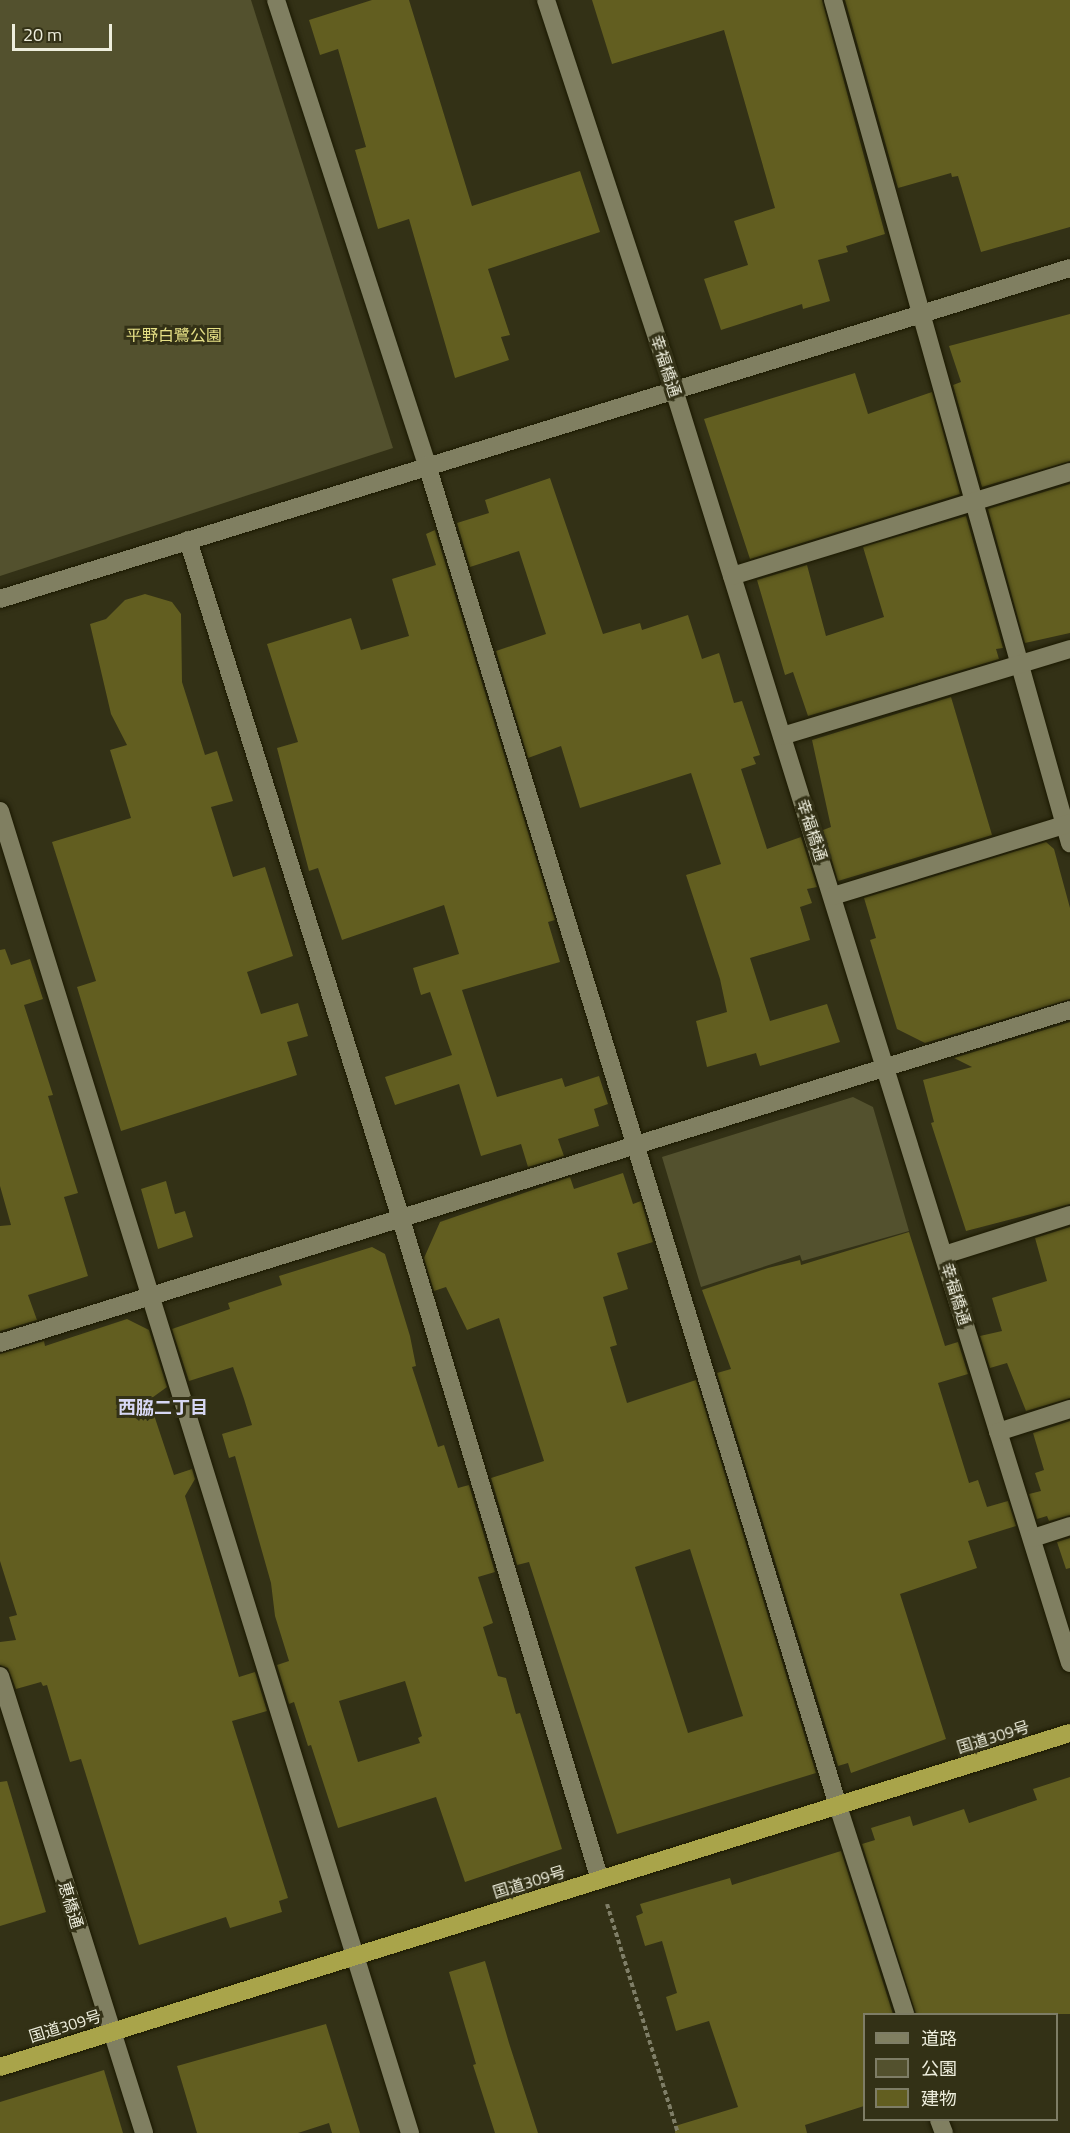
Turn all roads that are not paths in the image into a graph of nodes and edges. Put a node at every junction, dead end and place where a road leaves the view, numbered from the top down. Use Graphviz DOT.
graph roads {
  1 [pos="276,0"];
  2 [pos="546,0"];
  3 [pos="833,0"];
  4 [pos="1070,268"];
  5 [pos="921,314"];
  6 [pos="675,393"];
  7 [pos="427,465"];
  8 [pos="1070,472"];
  9 [pos="973,500"];
  10 [pos="188,540"];
  11 [pos="732,576"];
  12 [pos="0,598"];
  13 [pos="1070,649"];
  14 [pos="1019,663"];
  15 [pos="782,736"];
  16 [pos="0,811"];
  17 [pos="1067,824"];
  18 [pos="1070,843"];
  19 [pos="833,896"];
  20 [pos="1070,1010"];
  21 [pos="887,1068"];
  22 [pos="636,1144"];
  23 [pos="1070,1215"];
  24 [pos="401,1219"];
  25 [pos="944,1254"];
  26 [pos="149,1297"];
  27 [pos="0,1343"];
  28 [pos="1070,1409"];
  29 [pos="998,1432"];
  30 [pos="1070,1526"];
  31 [pos="1033,1538"];
  32 [pos="1070,1663"];
  33 [pos="0,1676"];
  34 [pos="1070,1733"];
  35 [pos="838,1806"];
  36 [pos="600,1880"];
  37 [pos="356,1956"];
  38 [pos="905,2013"];
  39 [pos="111,2032"];
  40 [pos="0,2067"];
  41 [pos="144,2133"];
  42 [pos="411,2133"];
  1 -- 7 [label="street"];
  2 -- 6 [label="street, 幸福橋通"];
  3 -- 5 [label="street"];
  4 -- 5 [label="street"];
  5 -- 6 [label="street"];
  5 -- 9 [label="street"];
  6 -- 7 [label="street"];
  6 -- 11 [label="street, 幸福橋通"];
  7 -- 10 [label="street"];
  7 -- 22 [label="street"];
  8 -- 9 [label="street"];
  9 -- 11 [label="street"];
  9 -- 14 [label="street"];
  10 -- 12 [label="street"];
  10 -- 24 [label="street"];
  11 -- 15 [label="street, 幸福橋通"];
  13 -- 14 [label="street"];
  14 -- 15 [label="street"];
  14 -- 17 [label="street"];
  15 -- 19 [label="street, 幸福橋通"];
  16 -- 26 [label="street"];
  17 -- 18 [label="street"];
  17 -- 19 [label="street"];
  19 -- 21 [label="street, 幸福橋通"];
  20 -- 21 [label="street"];
  21 -- 22 [label="street"];
  21 -- 25 [label="street, 幸福橋通"];
  22 -- 24 [label="street"];
  22 -- 35 [label="street"];
  23 -- 25 [label="street"];
  24 -- 26 [label="street"];
  24 -- 36 [label="street"];
  25 -- 29 [label="street, 幸福橋通"];
  26 -- 27 [label="street"];
  26 -- 37 [label="street"];
  28 -- 29 [label="street"];
  29 -- 31 [label="street, 幸福橋通"];
  30 -- 31 [label="street"];
  31 -- 32 [label="street, 幸福橋通"];
  33 -- 39 [label="street, 恵橋通"];
  34 -- 35 [label="highway, 国道309号"];
  35 -- 36 [label="highway, 国道309号"];
  35 -- 38 [label="street"];
  36 -- 37 [label="highway, 国道309号"];
  37 -- 39 [label="highway, 国道309号"];
  37 -- 42 [label="street"];
  39 -- 40 [label="highway, 国道309号"];
  39 -- 41 [label="street, 恵橋通"];
}
